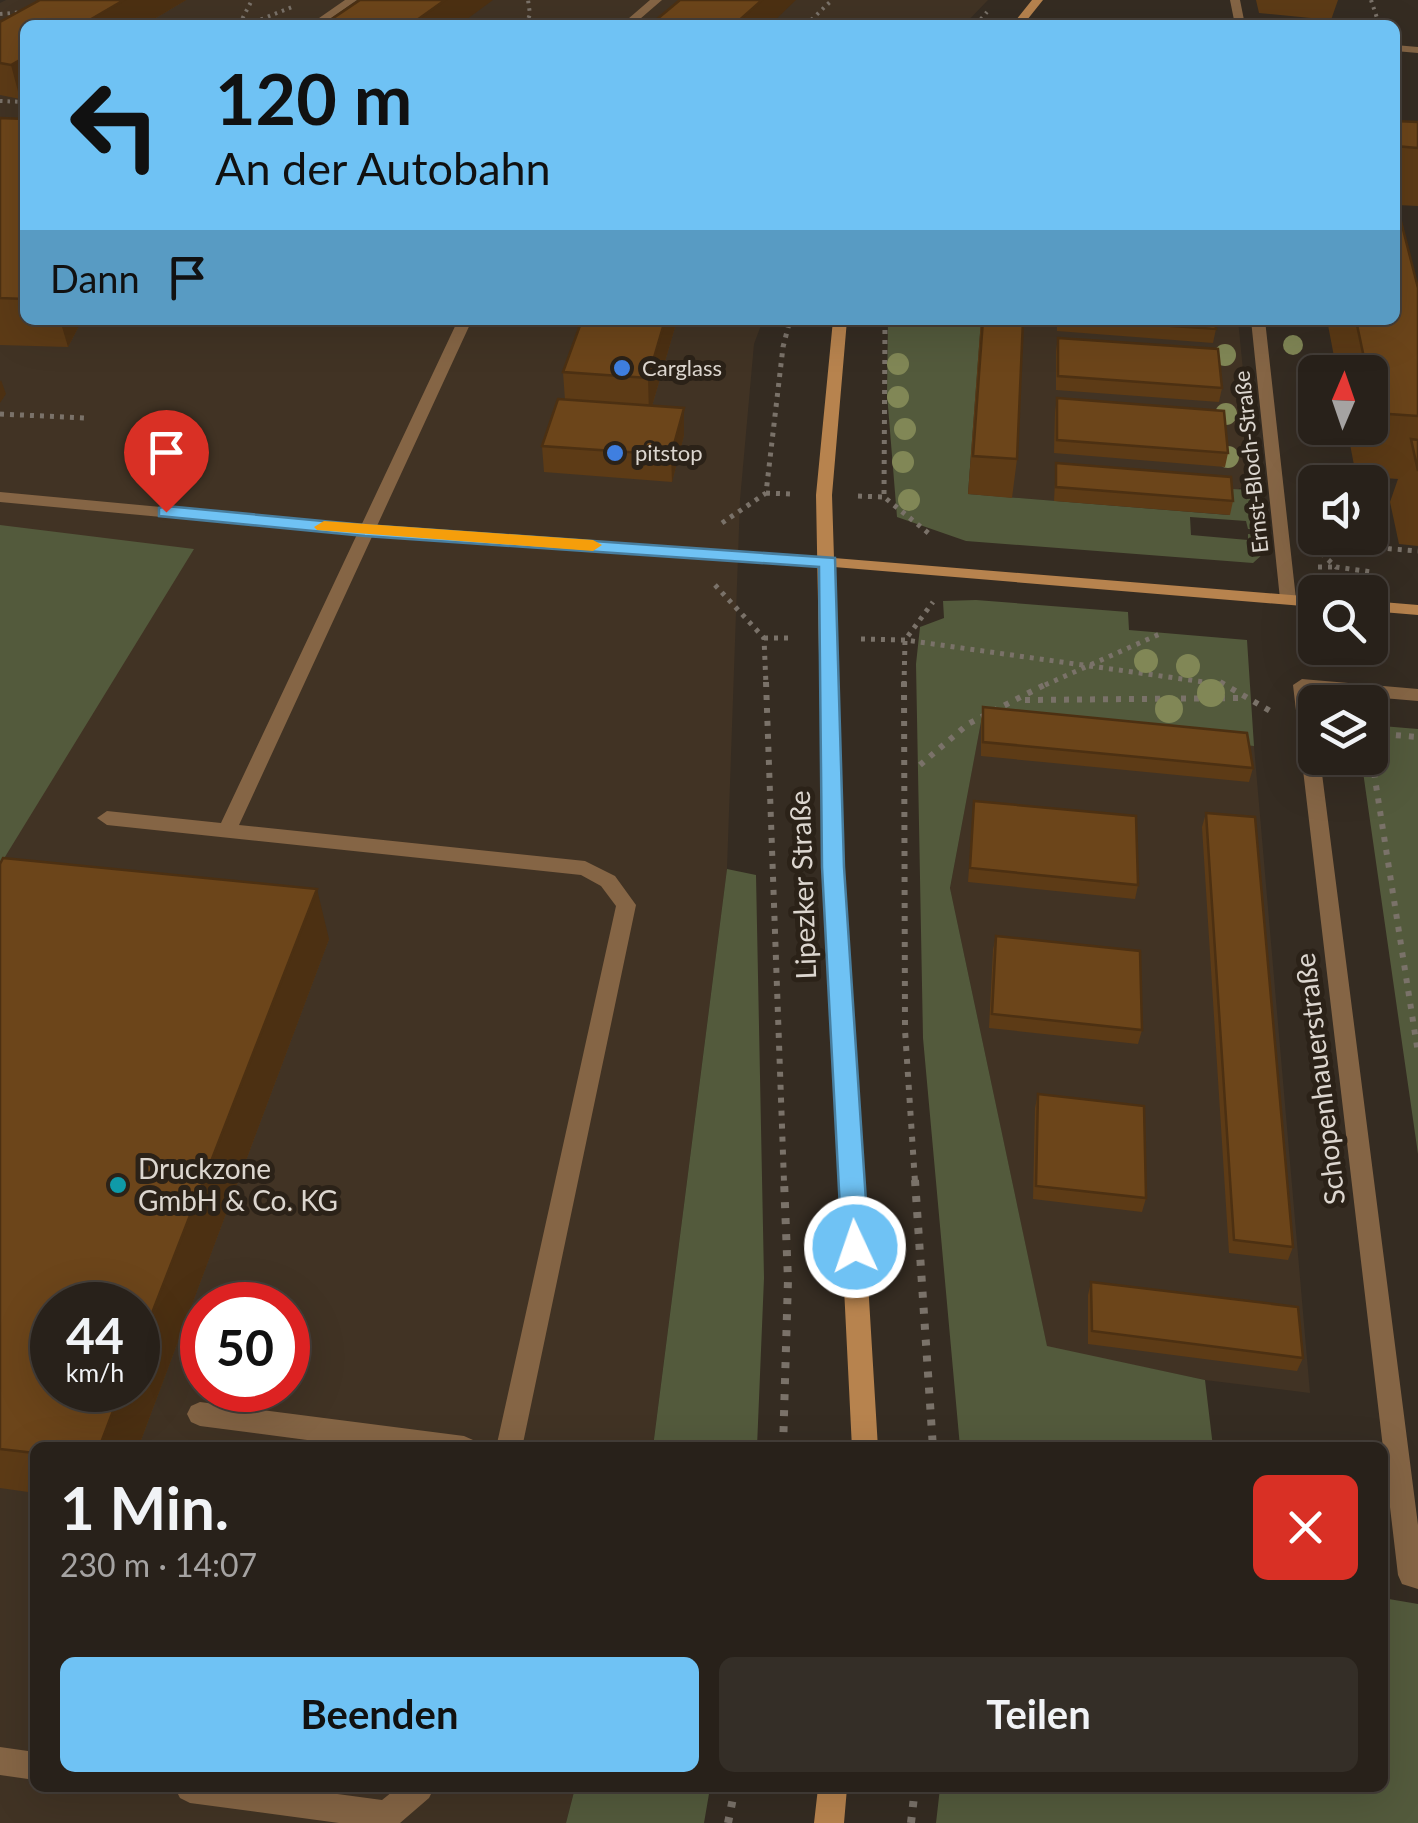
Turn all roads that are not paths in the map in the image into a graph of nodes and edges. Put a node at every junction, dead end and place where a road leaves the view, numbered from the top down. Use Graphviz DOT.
graph roads {
  1 [pos="352,0"];
  2 [pos="657,0"];
  3 [pos="1038,0"];
  4 [pos="322,20"];
  5 [pos="632,20"];
  6 [pos="1021,20"];
  7 [pos="463,325"];
  8 [pos="840,325"];
  9 [pos="1259,325"];
  10 [pos="0,496"];
  11 [pos="365,530"];
  12 [pos="828,562"];
  13 [pos="1288,600"];
  14 [pos="1298,601"];
  15 [pos="1388,608"];
  16 [pos="1418,610"];
  17 [pos="1418,695"];
  18 [pos="108,818"];
  19 [pos="227,830"];
  20 [pos="200,1414"];
  21 [pos="417,1442"];
  22 [pos="510,1442"];
  23 [pos="866,1442"];
  24 [pos="1418,1576"];
  25 [pos="0,1761"];
  26 [pos="30,1765"];
  27 [pos="220,1792"];
  28 [pos="415,1792"];
  29 [pos="834,1792"];
  30 [pos="830,1823"];
  1 -- 4 [label="street"];
  2 -- 5 [label="street"];
  3 -- 6 [label="main road"];
  7 -- 11 [label="street"];
  8 -- 12 [label="main road, Lipezker Straße"];
  9 -- 13 [label="street, Ernst-Bloch-Straße"];
  10 -- 11 [label="street"];
  11 -- 12 [label="street"];
  11 -- 19 [label="street"];
  12 -- 13 [label="main road"];
  12 -- 23 [label="main road, Lipezker Straße"];
  13 -- 14 [label="main road"];
  15 -- 16 [label="main road"];
  17 -- 24 [label="street, Schopenhauerstraße"];
  18 -- 19 [label="street"];
  19 -- 22 [label="street"];
  20 -- 21 [label="street"];
  25 -- 26 [label="street"];
  27 -- 28 [label="street"];
  29 -- 30 [label="main road"];
}
